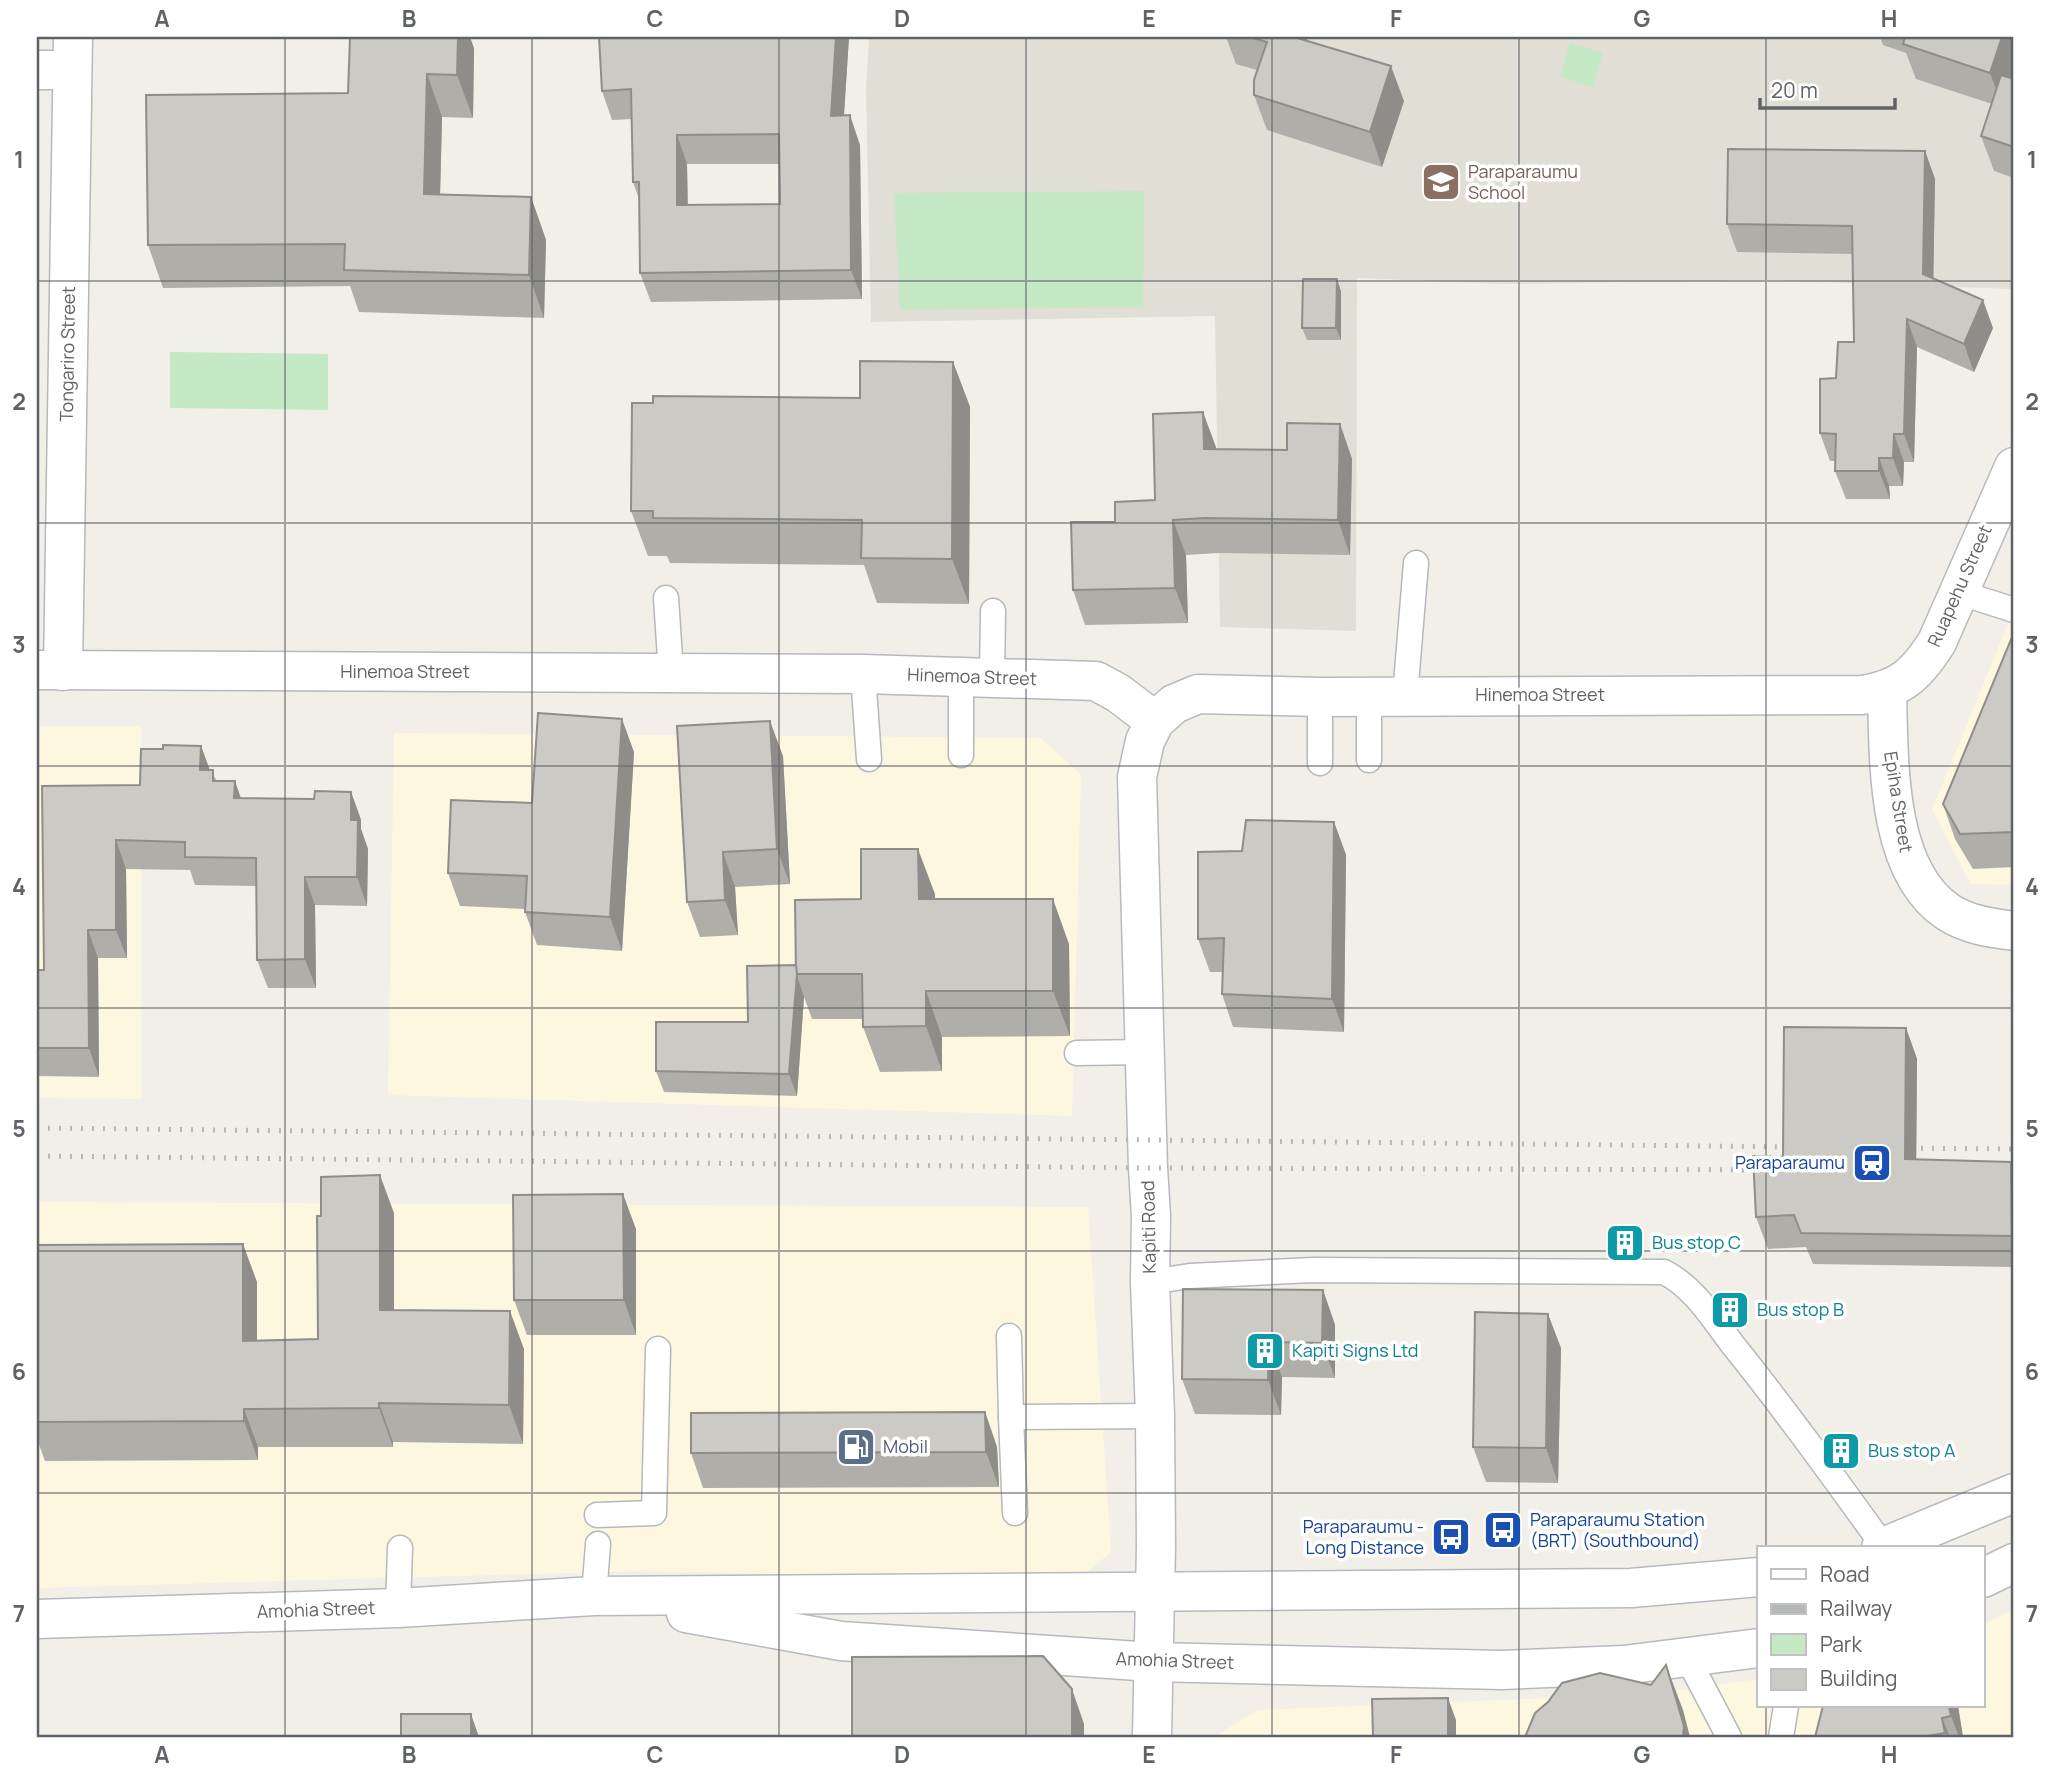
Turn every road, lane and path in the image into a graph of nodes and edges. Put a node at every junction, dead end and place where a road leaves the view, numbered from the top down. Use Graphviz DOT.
graph roads {
  1 [pos="61,59"];
  2 [pos="2014,467"];
  3 [pos="1416,563"];
  4 [pos="1958,592"];
  5 [pos="666,598"];
  6 [pos="2014,610"];
  7 [pos="993,611"];
  8 [pos="50,671"];
  9 [pos="671,673"];
  10 [pos="863,674"];
  11 [pos="977,677"];
  12 [pos="1887,691"];
  13 [pos="1387,696"];
  14 [pos="1320,697"];
  15 [pos="1155,721"];
  16 [pos="961,755"];
  17 [pos="869,759"];
  18 [pos="1369,760"];
  19 [pos="1320,763"];
  20 [pos="2014,931"];
  21 [pos="1145,1052"];
  22 [pos="1077,1053"];
  23 [pos="1150,1282"];
  24 [pos="1009,1336"];
  25 [pos="658,1349"];
  26 [pos="1155,1416"];
  27 [pos="1011,1417"];
  28 [pos="2014,1493"];
  29 [pos="1015,1513"];
  30 [pos="597,1514"];
  31 [pos="598,1544"];
  32 [pos="1882,1546"];
  33 [pos="1888,1546"];
  34 [pos="400,1548"];
  35 [pos="2014,1563"];
  36 [pos="1757,1577"];
  37 [pos="1984,1577"];
  38 [pos="1156,1593"];
  39 [pos="594,1596"];
  40 [pos="398,1608"];
  41 [pos="37,1619"];
  42 [pos="1757,1648"];
  43 [pos="1688,1659"];
  44 [pos="1153,1662"];
  45 [pos="1786,1708"];
  46 [pos="1152,1737"];
  47 [pos="1729,1737"];
  48 [pos="1781,1737"];
  1 -- 8 [label="street, Tongariro Street"];
  2 -- 4 [label="street, Ruapehu Street"];
  3 -- 13 [label="lane"];
  4 -- 6 [label="lane"];
  4 -- 12 [label="street, Ruapehu Street"];
  5 -- 9 [label="lane"];
  7 -- 11 [label="lane"];
  8 -- 9 [label="street, Hinemoa Street"];
  9 -- 10 [label="street, Hinemoa Street"];
  10 -- 11 [label="street, Hinemoa Street"];
  10 -- 17 [label="lane"];
  11 -- 15 [label="street, Hinemoa Street"];
  11 -- 16 [label="lane"];
  12 -- 13 [label="street, Hinemoa Street"];
  12 -- 20 [label="street, Epiha Street"];
  13 -- 14 [label="street, Hinemoa Street"];
  13 -- 18 [label="lane"];
  14 -- 15 [label="street, Hinemoa Street"];
  14 -- 19 [label="lane"];
  15 -- 21 [label="street, Kapiti Road"];
  21 -- 22 [label="lane"];
  21 -- 23 [label="street, Kapiti Road"];
  23 -- 26 [label="street, Kapiti Road"];
  23 -- 32 [label="lane"];
  24 -- 27 [label="lane"];
  25 -- 30 [label="lane"];
  26 -- 27 [label="lane"];
  26 -- 38 [label="street, Kapiti Road"];
  27 -- 29 [label="lane"];
  28 -- 33 [label="street"];
  31 -- 39 [label="lane"];
  34 -- 40 [label="lane"];
  35 -- 37 [label="street"];
  36 -- 38 [label="street, Amohia Street"];
  38 -- 39 [label="street, Amohia Street"];
  38 -- 44 [label="street, Kapiti Road"];
  39 -- 40 [label="street, Amohia Street"];
  39 -- 44 [label="street, Amohia Street"];
  40 -- 41 [label="street, Amohia Street"];
  42 -- 43 [label="street, Amohia Street"];
  43 -- 44 [label="street, Amohia Street"];
  43 -- 47 [label="lane"];
  44 -- 46 [label="street, Kapiti Road"];
  45 -- 48 [label="lane"];
}
